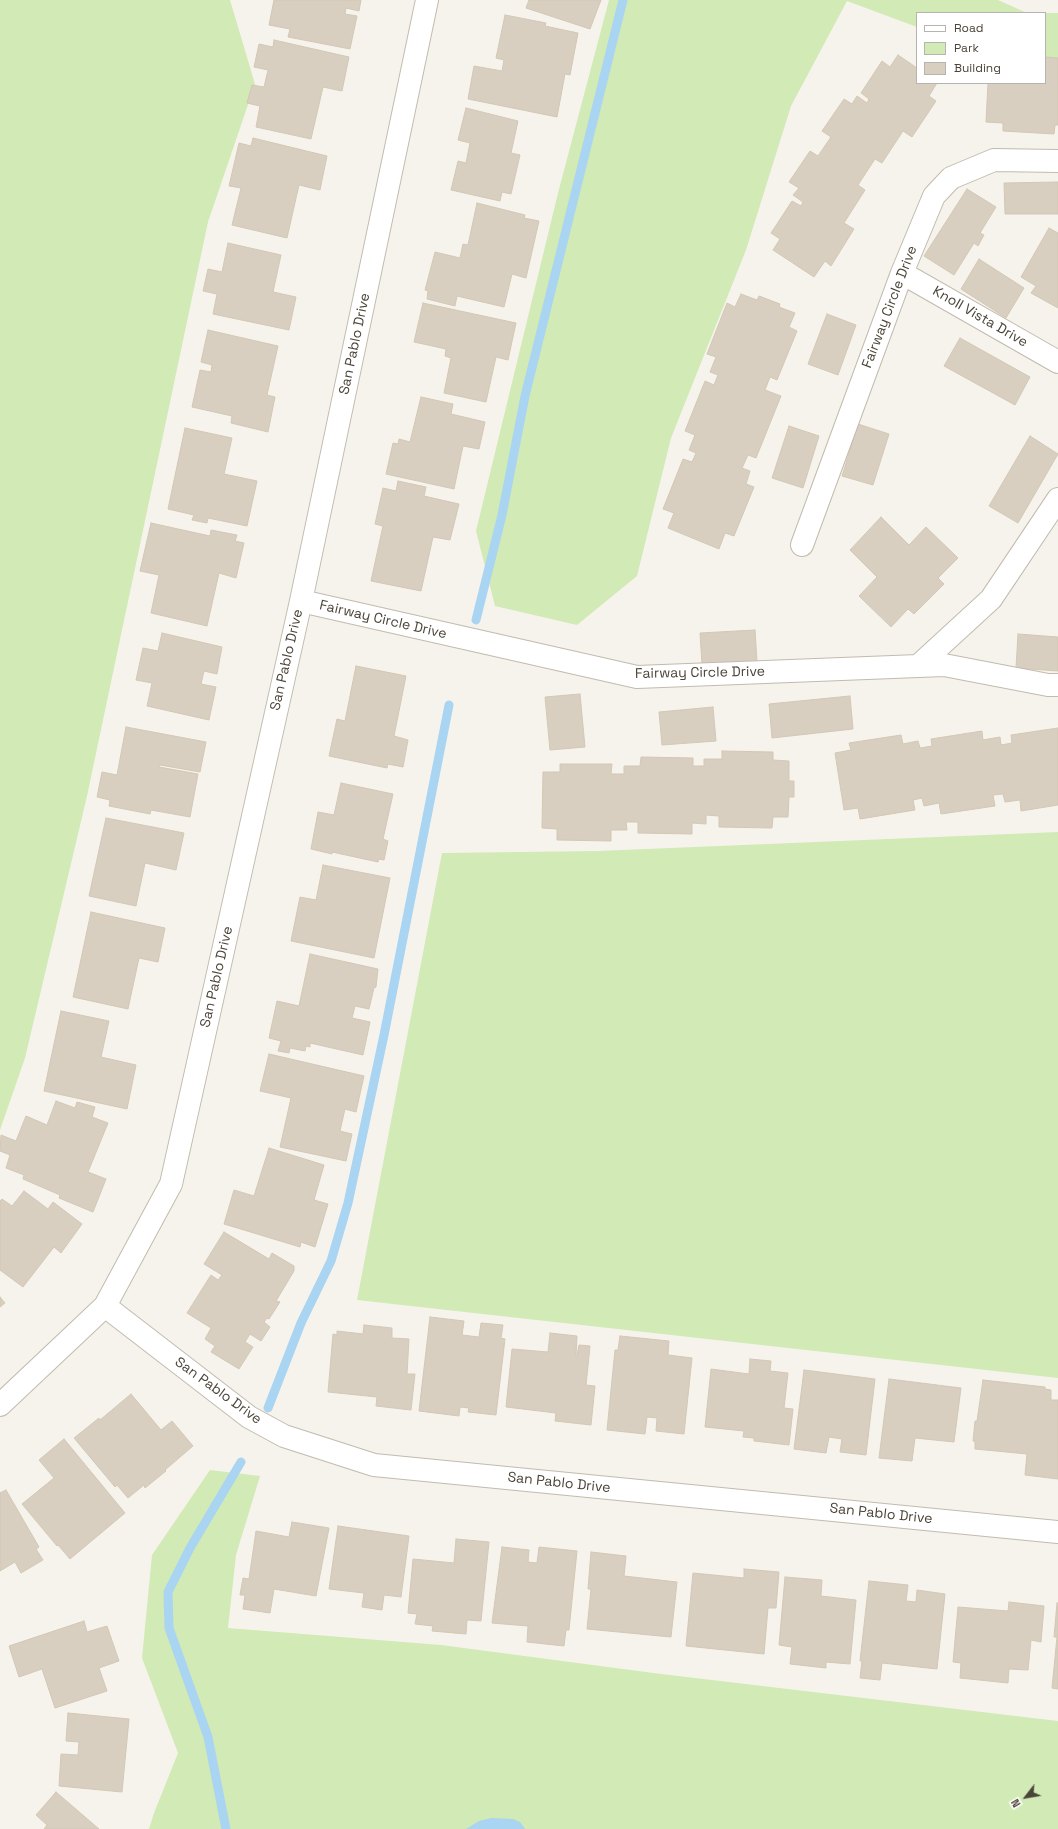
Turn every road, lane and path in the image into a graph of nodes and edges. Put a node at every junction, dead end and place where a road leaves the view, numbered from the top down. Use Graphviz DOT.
graph roads {
  1 [pos="427,0"];
  2 [pos="1058,161"];
  3 [pos="902,273"];
  4 [pos="1058,362"];
  5 [pos="1058,499"];
  6 [pos="802,545"];
  7 [pos="301,601"];
  8 [pos="918,666"];
  9 [pos="1058,685"];
  10 [pos="105,1306"];
  11 [pos="0,1405"];
  12 [pos="1058,1532"];
  1 -- 7 [label="street, San Pablo Drive"];
  2 -- 3 [label="street, Fairway Circle Drive"];
  3 -- 4 [label="street, Knoll Vista Drive"];
  3 -- 6 [label="street, Fairway Circle Drive"];
  5 -- 8 [label="street"];
  7 -- 8 [label="street, Fairway Circle Drive"];
  7 -- 10 [label="street, San Pablo Drive"];
  8 -- 9 [label="street, Fairway Circle Drive"];
  10 -- 11 [label="street, San Pablo Drive"];
  10 -- 12 [label="street, San Pablo Drive"];
}
